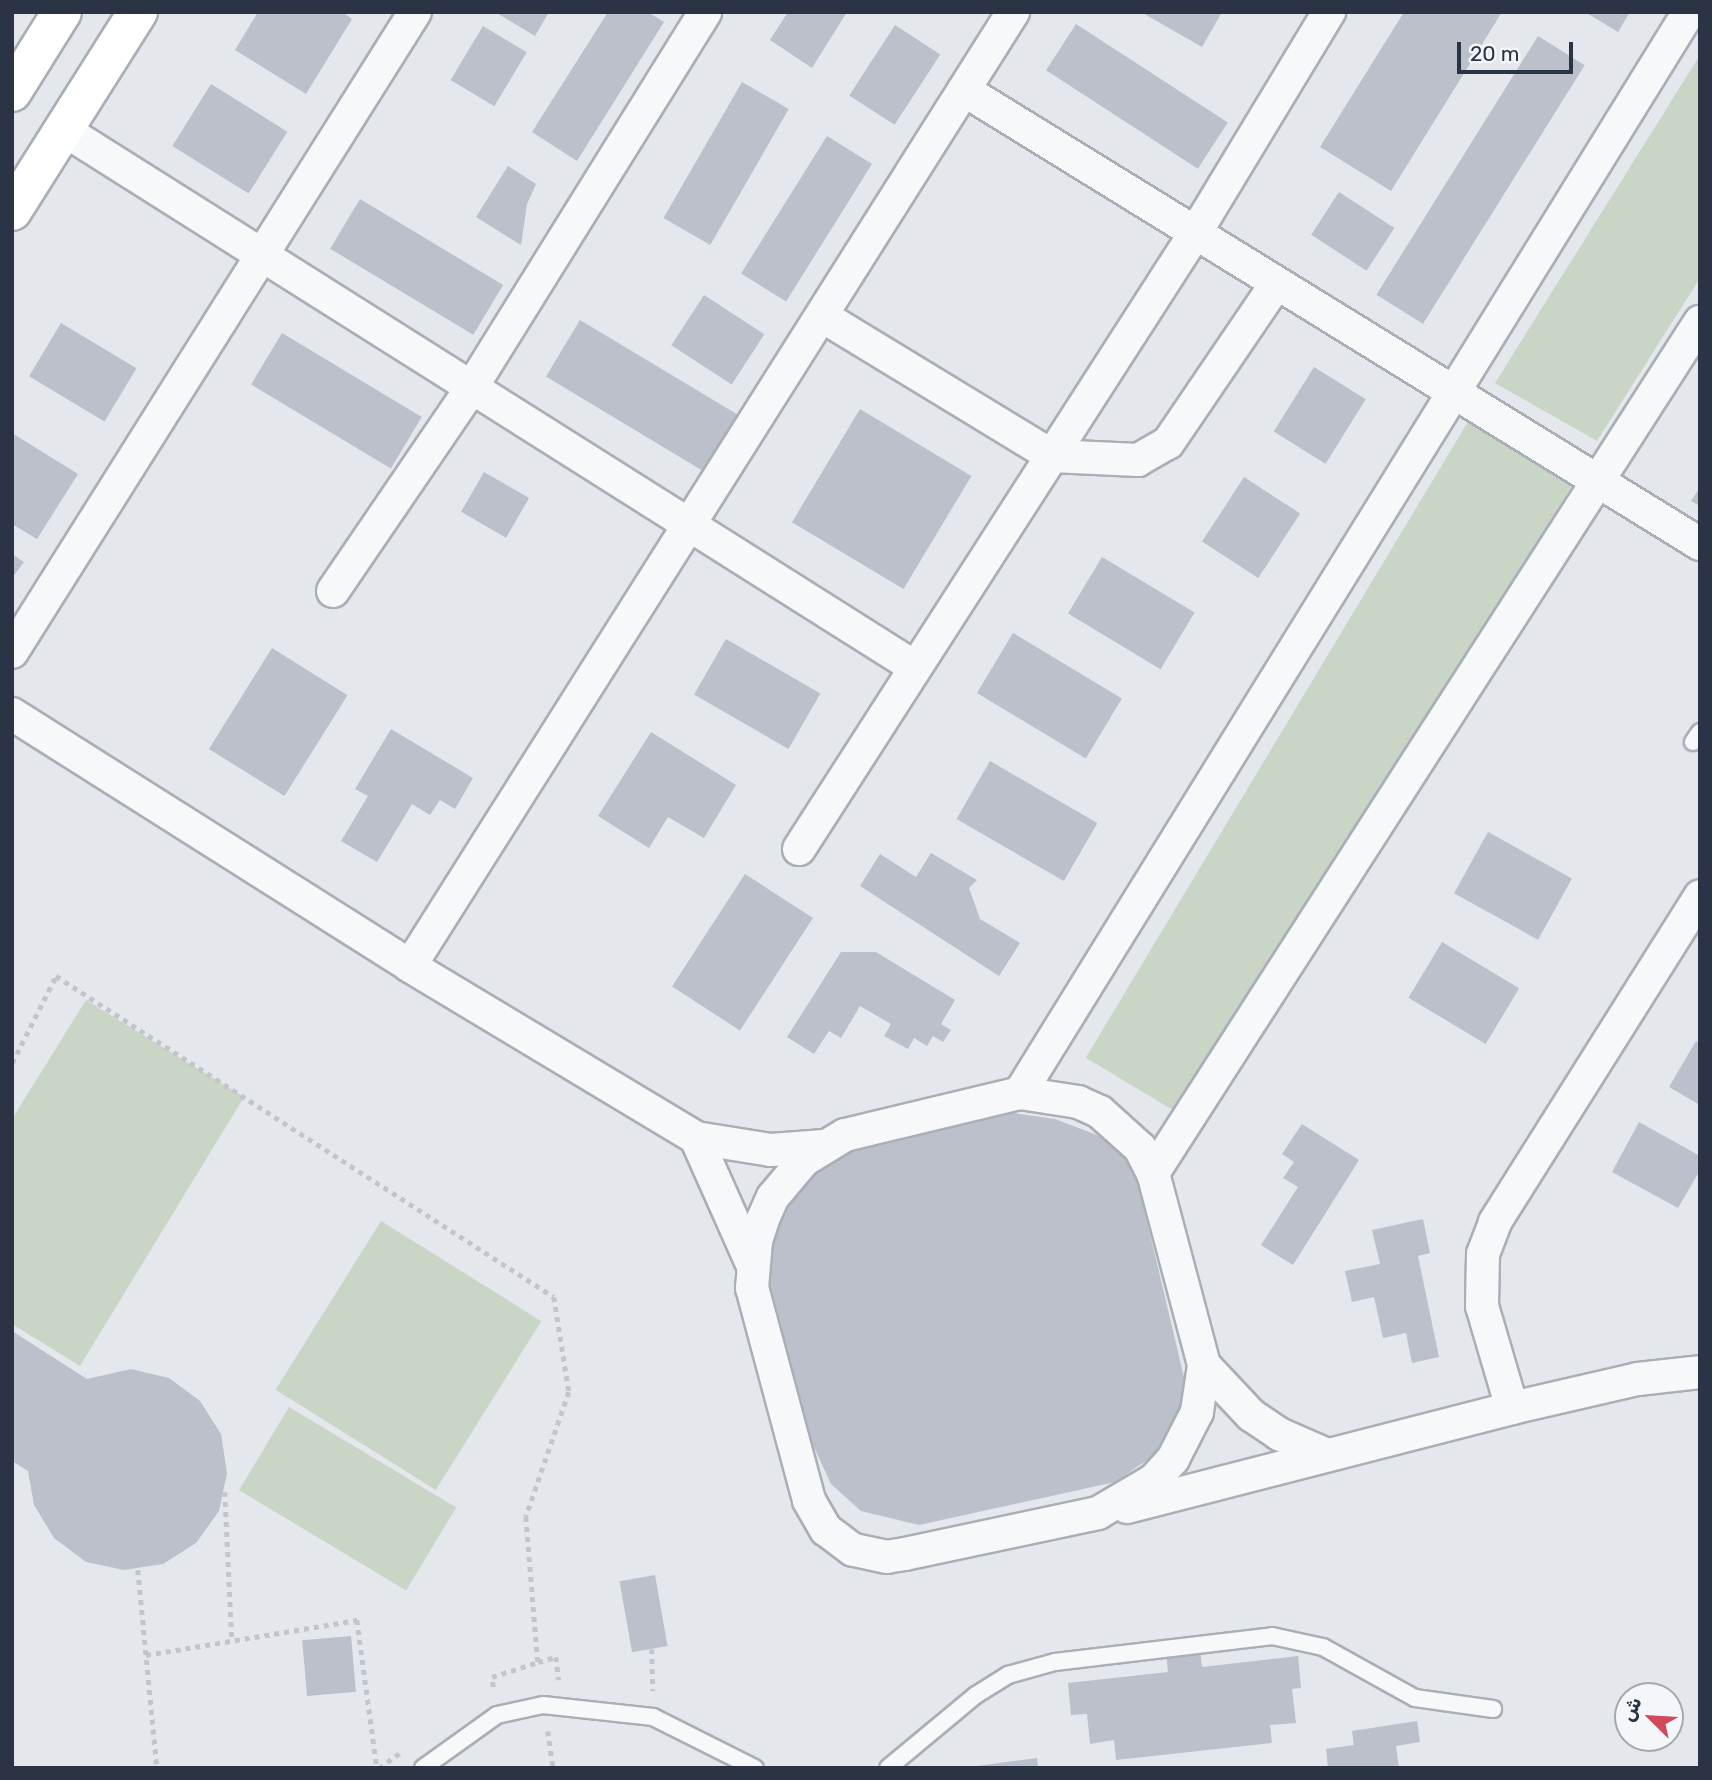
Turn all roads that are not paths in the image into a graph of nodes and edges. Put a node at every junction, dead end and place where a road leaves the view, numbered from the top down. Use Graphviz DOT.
graph roads {
  1 [pos="62,12"];
  2 [pos="138,12"];
  3 [pos="415,12"];
  4 [pos="705,12"];
  5 [pos="1013,12"];
  6 [pos="1329,12"];
  7 [pos="1689,12"];
  8 [pos="964,90"];
  9 [pos="12,92"];
  10 [pos="64,130"];
  11 [pos="12,211"];
  12 [pos="1194,235"];
  13 [pos="265,254"];
  14 [pos="1276,285"];
  15 [pos="822,316"];
  16 [pos="1700,322"];
  17 [pos="470,390"];
  18 [pos="1455,393"];
  19 [pos="1052,456"];
  20 [pos="1598,482"];
  21 [pos="691,522"];
  22 [pos="1700,544"];
  23 [pos="332,591"];
  24 [pos="12,652"];
  25 [pos="913,666"];
  26 [pos="12,714"];
  27 [pos="799,849"];
  28 [pos="1700,896"];
  29 [pos="410,966"];
  30 [pos="1020,1093"];
  31 [pos="696,1138"];
  32 [pos="824,1146"];
  33 [pos="1153,1173"];
  34 [pos="752,1264"];
  35 [pos="1204,1364"];
  36 [pos="1700,1371"];
  37 [pos="1512,1408"];
  38 [pos="1323,1453"];
  39 [pos="1098,1513"];
  40 [pos="1493,1709"];
  41 [pos="423,1768"];
  42 [pos="755,1768"];
  43 [pos="888,1768"];
  1 -- 9 [label="street"];
  2 -- 10 [label="street"];
  3 -- 13 [label="street"];
  4 -- 17 [label="street"];
  5 -- 8 [label="street"];
  6 -- 12 [label="street"];
  7 -- 18 [label="street"];
  8 -- 12 [label="street"];
  8 -- 15 [label="street"];
  10 -- 11 [label="street"];
  10 -- 13 [label="street"];
  12 -- 14 [label="street"];
  12 -- 19 [label="street"];
  13 -- 17 [label="street"];
  13 -- 24 [label="street"];
  14 -- 18 [label="street"];
  14 -- 19 [label="street"];
  15 -- 19 [label="street"];
  15 -- 21 [label="street"];
  16 -- 20 [label="street"];
  17 -- 21 [label="street"];
  17 -- 23 [label="street"];
  18 -- 20 [label="street"];
  18 -- 30 [label="street"];
  19 -- 25 [label="street"];
  20 -- 22 [label="street"];
  20 -- 33 [label="street"];
  21 -- 25 [label="street"];
  21 -- 29 [label="street"];
  25 -- 27 [label="street"];
  26 -- 29 [label="street"];
  28 -- 37 [label="street"];
  29 -- 31 [label="street"];
  30 -- 32 [label="street"];
  30 -- 33 [label="street"];
  31 -- 32 [label="street"];
  31 -- 34 [label="street"];
  32 -- 34 [label="street"];
  33 -- 35 [label="street"];
  34 -- 39 [label="street"];
  35 -- 38 [label="street"];
  35 -- 39 [label="street"];
  36 -- 37 [label="street"];
  37 -- 38 [label="street"];
  38 -- 39 [label="street"];
  40 -- 43 [label="lane"];
  41 -- 42 [label="lane"];
}
